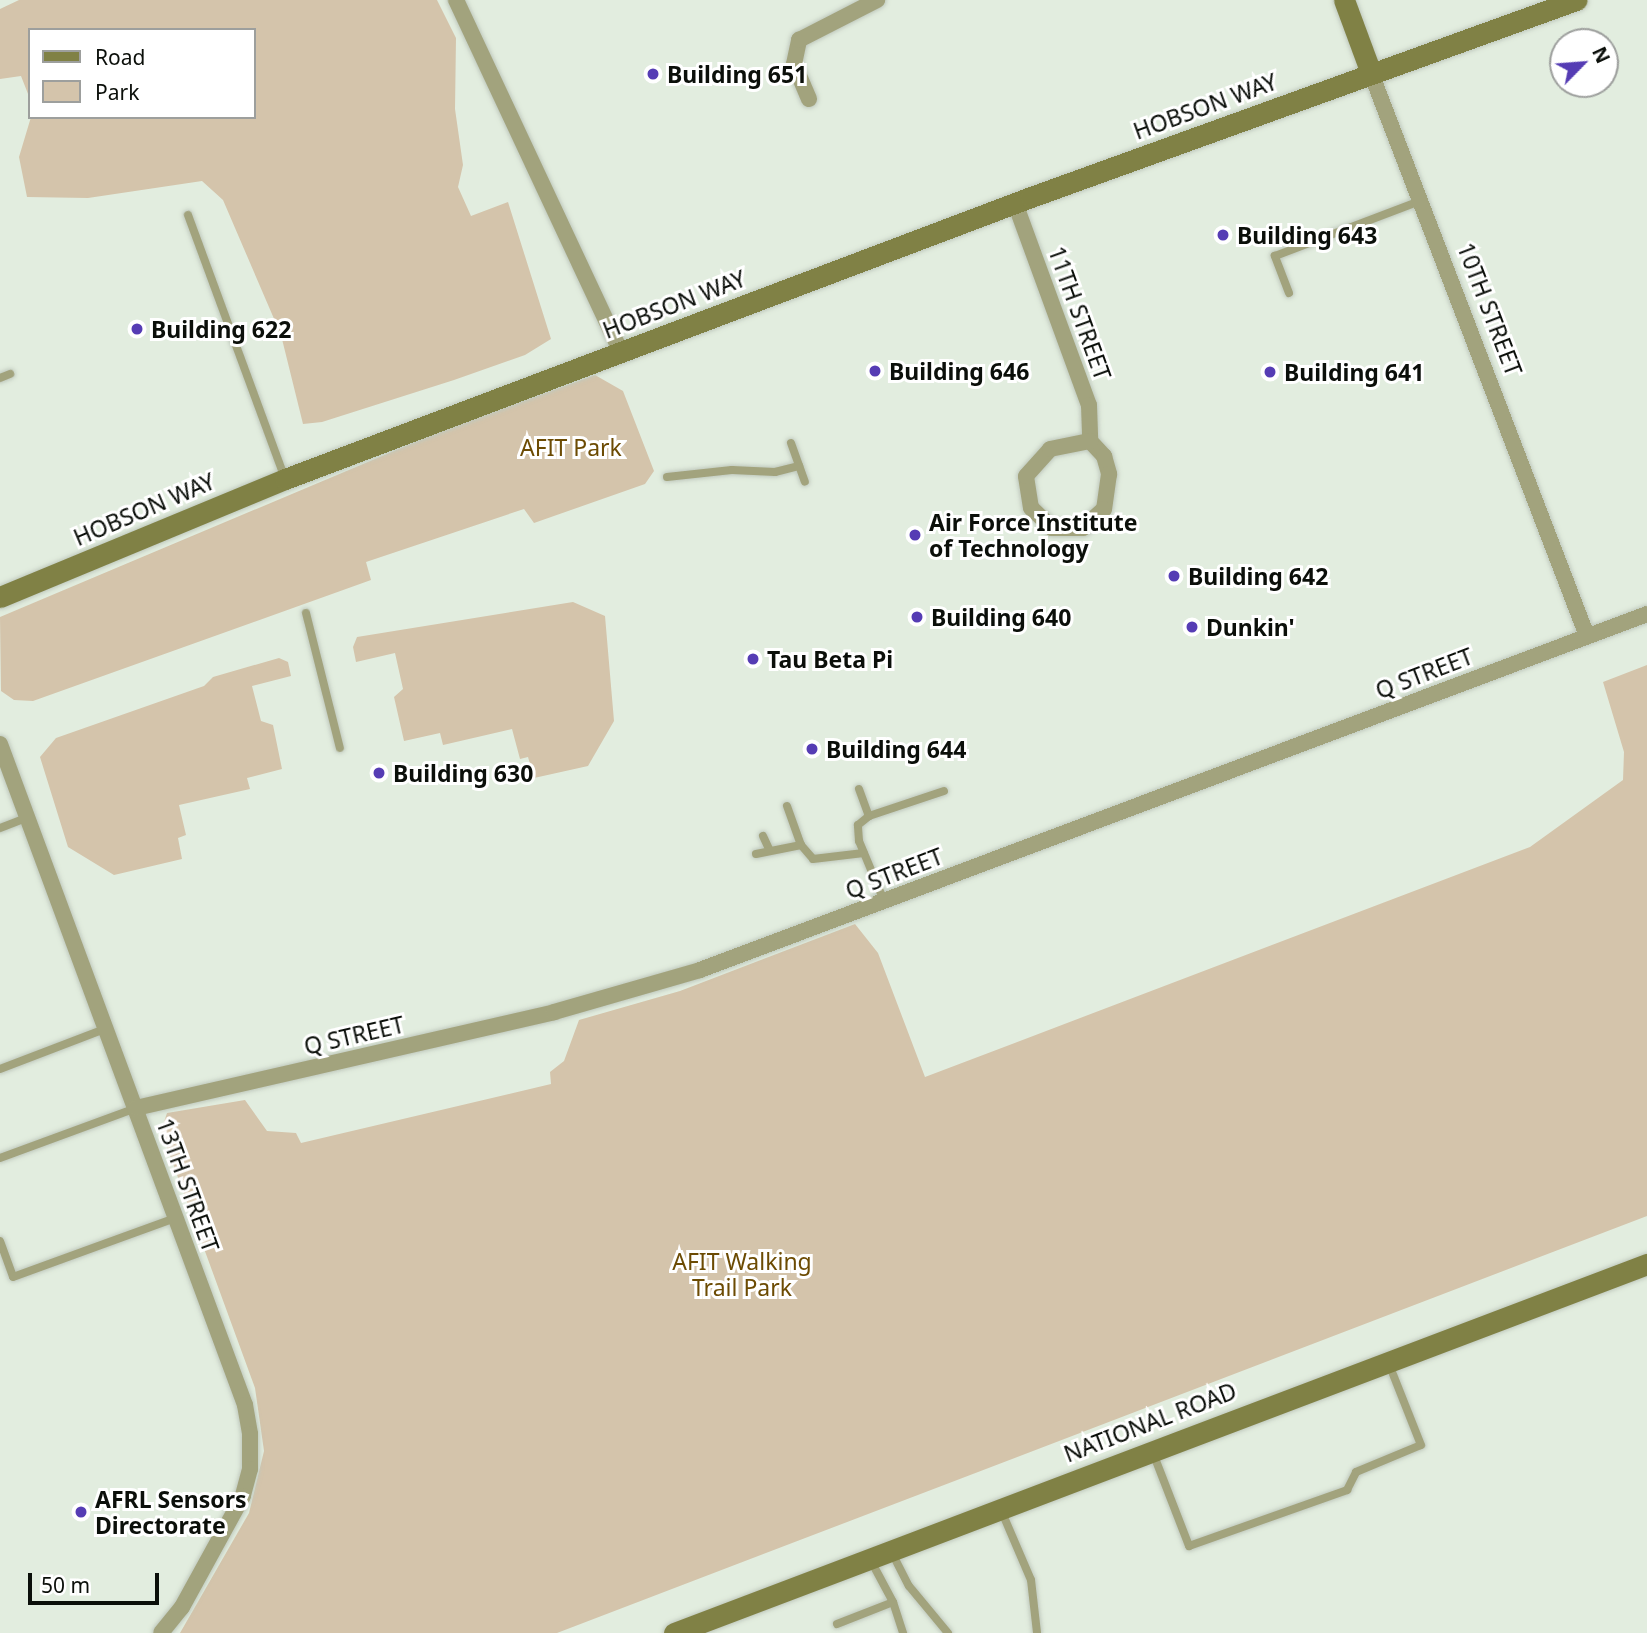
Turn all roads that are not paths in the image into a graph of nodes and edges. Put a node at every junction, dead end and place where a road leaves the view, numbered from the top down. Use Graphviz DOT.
graph roads {
  1 [pos="456,0"];
  2 [pos="877,0"];
  3 [pos="1344,0"];
  4 [pos="1576,0"];
  5 [pos="1371,73"];
  6 [pos="809,99"];
  7 [pos="1420,201"];
  8 [pos="1015,203"];
  9 [pos="188,215"];
  10 [pos="1289,293"];
  11 [pos="621,352"];
  12 [pos="10,374"];
  13 [pos="0,378"];
  14 [pos="1090,441"];
  15 [pos="791,443"];
  16 [pos="799,466"];
  17 [pos="667,477"];
  18 [pos="285,479"];
  19 [pos="805,482"];
  20 [pos="0,597"];
  21 [pos="306,613"];
  22 [pos="1647,614"];
  23 [pos="1587,636"];
  24 [pos="0,744"];
  25 [pos="340,748"];
  26 [pos="859,789"];
  27 [pos="944,790"];
  28 [pos="787,806"];
  29 [pos="869,816"];
  30 [pos="26,818"];
  31 [pos="0,828"];
  32 [pos="763,836"];
  33 [pos="801,845"];
  34 [pos="769,849"];
  35 [pos="864,853"];
  36 [pos="756,854"];
  37 [pos="884,901"];
  38 [pos="105,1029"];
  39 [pos="0,1069"];
  40 [pos="136,1108"];
  41 [pos="0,1158"];
  42 [pos="175,1218"];
  43 [pos="0,1241"];
  44 [pos="1647,1264"];
  45 [pos="1387,1359"];
  46 [pos="1152,1450"];
  47 [pos="1000,1508"];
  48 [pos="891,1550"];
  49 [pos="870,1559"];
  50 [pos="893,1602"];
  51 [pos="837,1624"];
  52 [pos="161,1633"];
  53 [pos="674,1633"];
  54 [pos="903,1633"];
  55 [pos="948,1633"];
  56 [pos="1037,1633"];
  1 -- 11 [label="street"];
  2 -- 6 [label="street"];
  3 -- 5 [label="street, 10TH STREET"];
  4 -- 5 [label="street, HOBSON WAY"];
  5 -- 7 [label="street, 10TH STREET"];
  5 -- 8 [label="street, HOBSON WAY"];
  7 -- 10 [label="lane"];
  7 -- 23 [label="street, 10TH STREET"];
  8 -- 11 [label="street, HOBSON WAY"];
  8 -- 14 [label="street, 11TH STREET"];
  9 -- 18 [label="lane"];
  11 -- 18 [label="street, HOBSON WAY"];
  12 -- 13 [label="lane"];
  14 -- 14 [label="street"];
  15 -- 16 [label="lane"];
  16 -- 17 [label="lane"];
  16 -- 19 [label="lane"];
  18 -- 20 [label="street, HOBSON WAY"];
  21 -- 25 [label="lane"];
  22 -- 23 [label="street, Q STREET"];
  23 -- 37 [label="street, Q STREET"];
  24 -- 30 [label="street, 13TH STREET"];
  26 -- 29 [label="lane"];
  27 -- 29 [label="lane"];
  28 -- 33 [label="lane"];
  29 -- 35 [label="lane"];
  30 -- 31 [label="lane"];
  30 -- 38 [label="street, 13TH STREET"];
  32 -- 34 [label="lane"];
  33 -- 34 [label="lane"];
  33 -- 35 [label="lane"];
  34 -- 36 [label="lane"];
  35 -- 37 [label="lane"];
  37 -- 40 [label="street, Q STREET"];
  38 -- 39 [label="lane"];
  38 -- 40 [label="street, 13TH STREET"];
  40 -- 41 [label="lane"];
  40 -- 42 [label="street, 13TH STREET"];
  42 -- 43 [label="lane"];
  42 -- 52 [label="street, 13TH STREET"];
  44 -- 45 [label="street, NATIONAL ROAD"];
  45 -- 46 [label="street, NATIONAL ROAD"];
  45 -- 46 [label="lane"];
  46 -- 47 [label="street, NATIONAL ROAD"];
  47 -- 48 [label="street, NATIONAL ROAD"];
  47 -- 56 [label="lane"];
  48 -- 49 [label="street, NATIONAL ROAD"];
  48 -- 55 [label="lane"];
  49 -- 50 [label="lane"];
  49 -- 53 [label="street, NATIONAL ROAD"];
  50 -- 51 [label="lane"];
  50 -- 54 [label="lane"];
}
